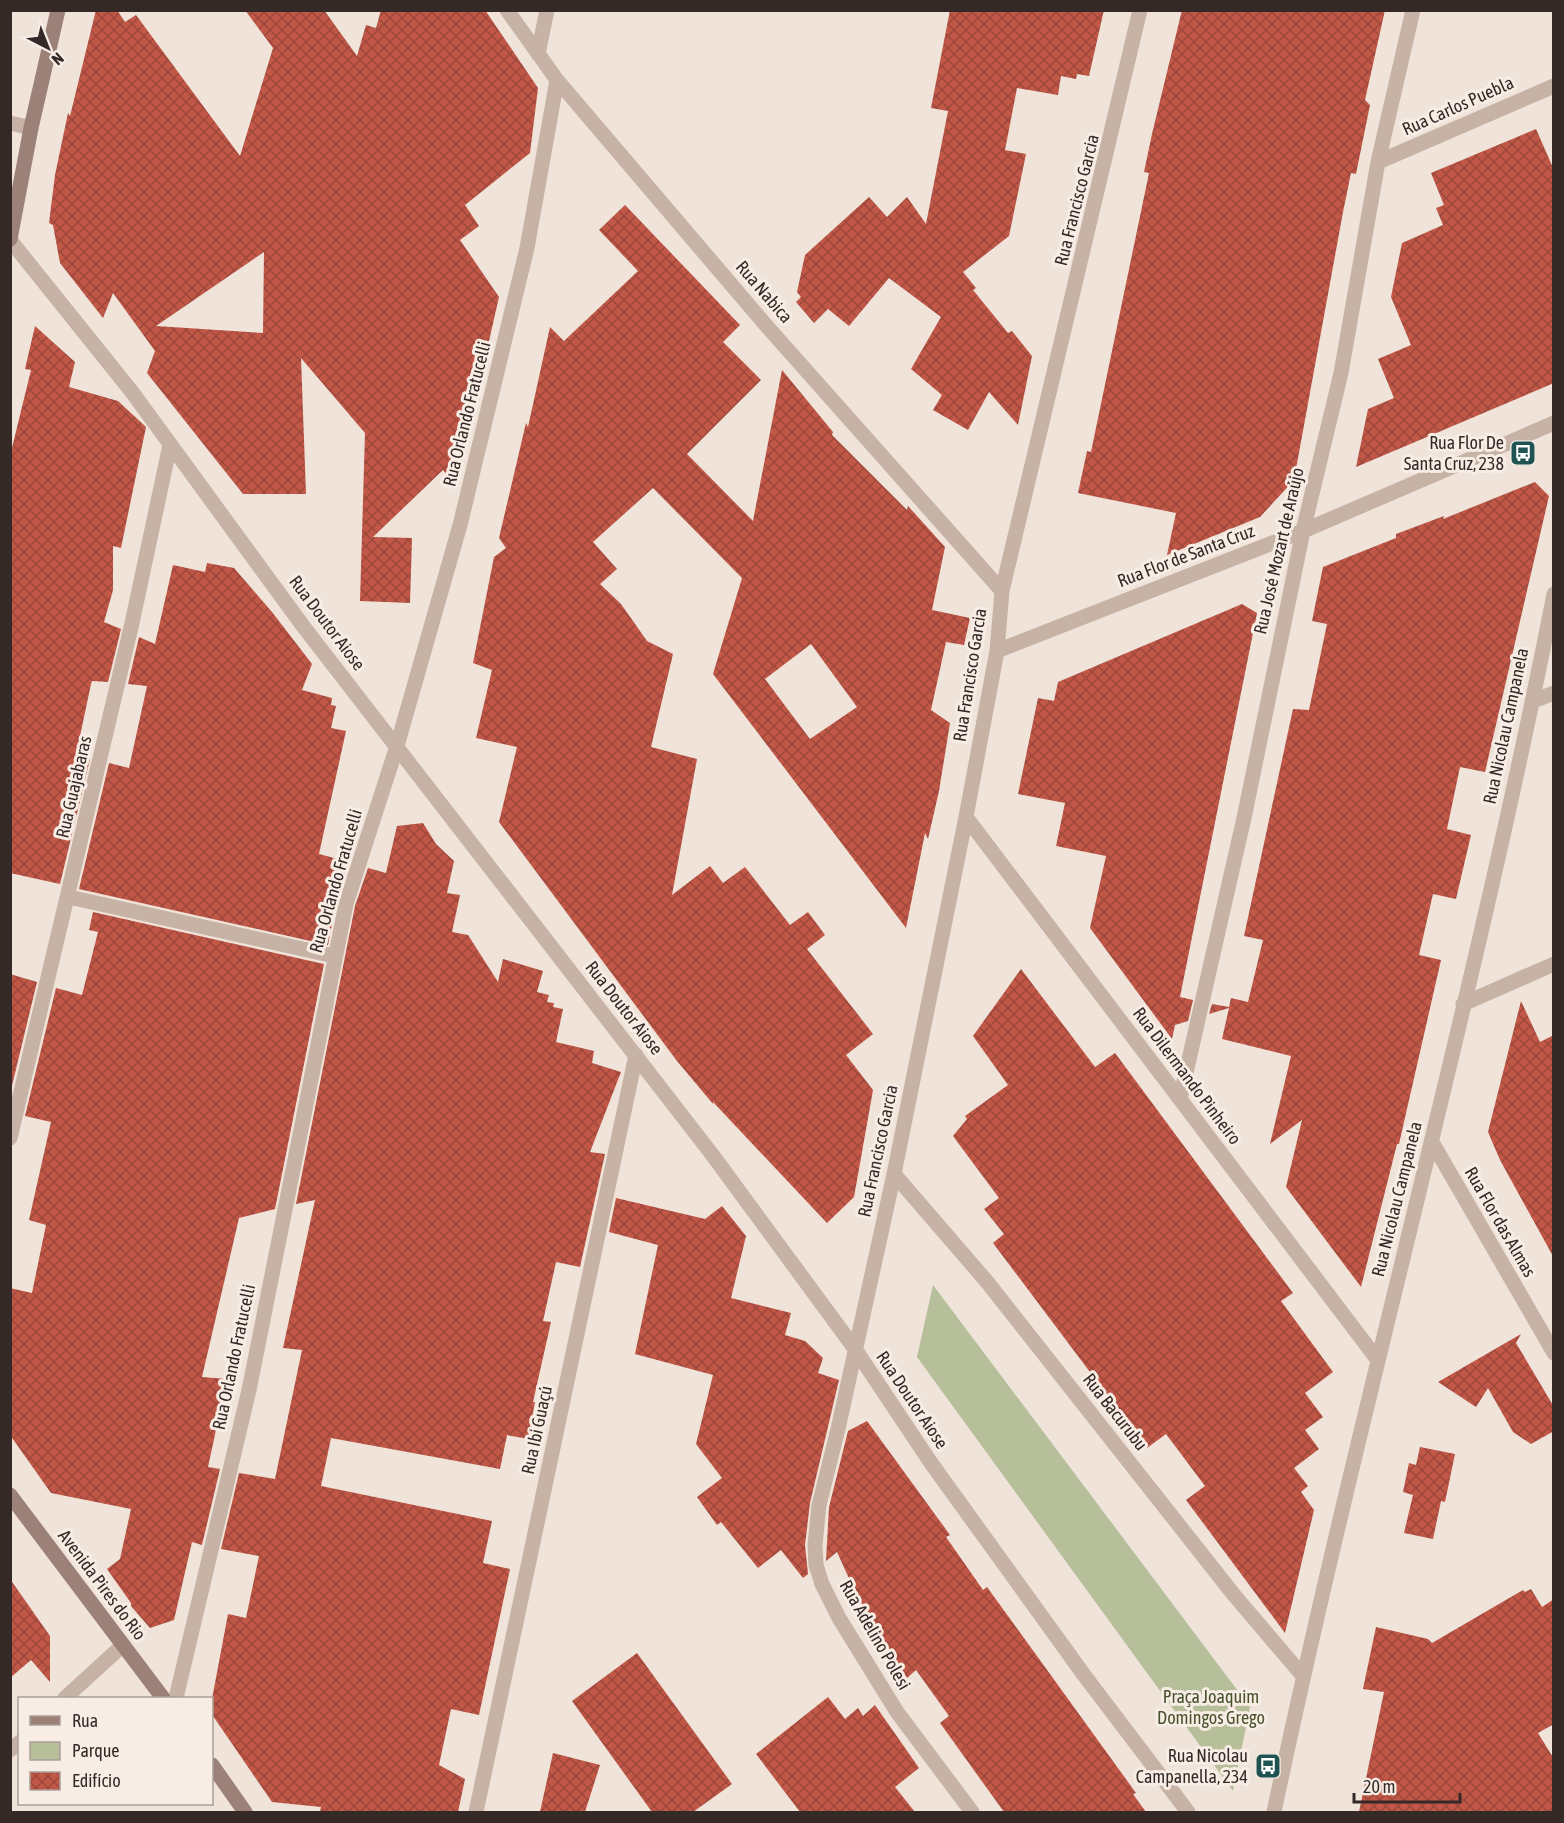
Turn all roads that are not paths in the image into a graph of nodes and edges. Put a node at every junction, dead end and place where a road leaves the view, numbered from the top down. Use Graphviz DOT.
graph roads {
  1 [pos="58,10"];
  2 [pos="507,10"];
  3 [pos="547,10"];
  4 [pos="1140,10"];
  5 [pos="1413,10"];
  6 [pos="538,54"];
  7 [pos="557,80"];
  8 [pos="1554,86"];
  9 [pos="10,123"];
  10 [pos="31,128"];
  11 [pos="1378,162"];
  12 [pos="10,240"];
  13 [pos="1554,423"];
  14 [pos="170,445"];
  15 [pos="1303,531"];
  16 [pos="1002,591"];
  17 [pos="1554,594"];
  18 [pos="997,651"];
  19 [pos="1554,693"];
  20 [pos="1533,701"];
  21 [pos="398,746"];
  22 [pos="966,817"];
  23 [pos="69,897"];
  24 [pos="334,956"];
  25 [pos="1554,964"];
  26 [pos="1463,1004"];
  27 [pos="636,1055"];
  28 [pos="1180,1099"];
  29 [pos="10,1138"];
  30 [pos="1432,1142"];
  31 [pos="894,1174"];
  32 [pos="855,1349"];
  33 [pos="1554,1353"];
  34 [pos="1377,1359"];
  35 [pos="10,1495"];
  36 [pos="123,1645"];
  37 [pos="1303,1677"];
  38 [pos="66,1697"];
  39 [pos="162,1697"];
  40 [pos="177,1697"];
  41 [pos="213,1767"];
  42 [pos="245,1812"];
  43 [pos="476,1812"];
  44 [pos="972,1812"];
  45 [pos="1188,1812"];
  46 [pos="1274,1812"];
  1 -- 10 [label="main road"];
  2 -- 6 [label="street, Rua Nabica"];
  3 -- 6 [label="street"];
  4 -- 16 [label="street, Rua Francisco Garcia"];
  5 -- 11 [label="street, Rua José Mozart de Araújo"];
  6 -- 7 [label="street, Rua Nabica"];
  7 -- 16 [label="street, Rua Nabica"];
  7 -- 21 [label="street, Rua Orlando Fratucelli"];
  8 -- 11 [label="street, Rua Carlos Puebla"];
  9 -- 10 [label="street"];
  10 -- 12 [label="main road"];
  11 -- 15 [label="street, Rua José Mozart de Araújo"];
  12 -- 14 [label="street, Rua Doutor Aiose"];
  13 -- 15 [label="street, Rua Flor de Santa Cruz"];
  14 -- 21 [label="street, Rua Doutor Aiose"];
  14 -- 23 [label="street, Rua Guajabaras"];
  15 -- 18 [label="street, Rua Flor de Santa Cruz"];
  15 -- 28 [label="street, Rua José Mozart de Araújo"];
  16 -- 18 [label="street, Rua Francisco Garcia"];
  17 -- 20 [label="street, Rua Nicolau Campanela"];
  18 -- 22 [label="street, Rua Francisco Garcia"];
  19 -- 20 [label="street"];
  20 -- 26 [label="street, Rua Nicolau Campanela"];
  21 -- 24 [label="street, Rua Orlando Fratucelli"];
  21 -- 27 [label="street, Rua Doutor Aiose"];
  22 -- 28 [label="street, Rua Dilermando Pinheiro"];
  22 -- 31 [label="street, Rua Francisco Garcia"];
  23 -- 24 [label="street"];
  23 -- 29 [label="street, Rua Guajabaras"];
  24 -- 40 [label="street, Rua Orlando Fratucelli"];
  25 -- 26 [label="street"];
  26 -- 30 [label="street, Rua Nicolau Campanela"];
  27 -- 32 [label="street, Rua Doutor Aiose"];
  27 -- 43 [label="street, Rua Ibi Guaçú"];
  28 -- 34 [label="street, Rua Dilermando Pinheiro"];
  30 -- 33 [label="street, Rua Flor das Almas"];
  30 -- 34 [label="street, Rua Nicolau Campanela"];
  31 -- 32 [label="street, Rua Francisco Garcia"];
  31 -- 37 [label="street, Rua Bacurubu"];
  32 -- 44 [label="street, Rua Adelino Polesi"];
  32 -- 45 [label="street, Rua Doutor Aiose"];
  34 -- 37 [label="street, Rua Nicolau Campanela"];
  35 -- 36 [label="main road, Avenida Pires do Rio"];
  36 -- 38 [label="street"];
  36 -- 39 [label="main road, Avenida Pires do Rio"];
  37 -- 46 [label="street, Rua Nicolau Campanela"];
  41 -- 42 [label="main road"];
}
